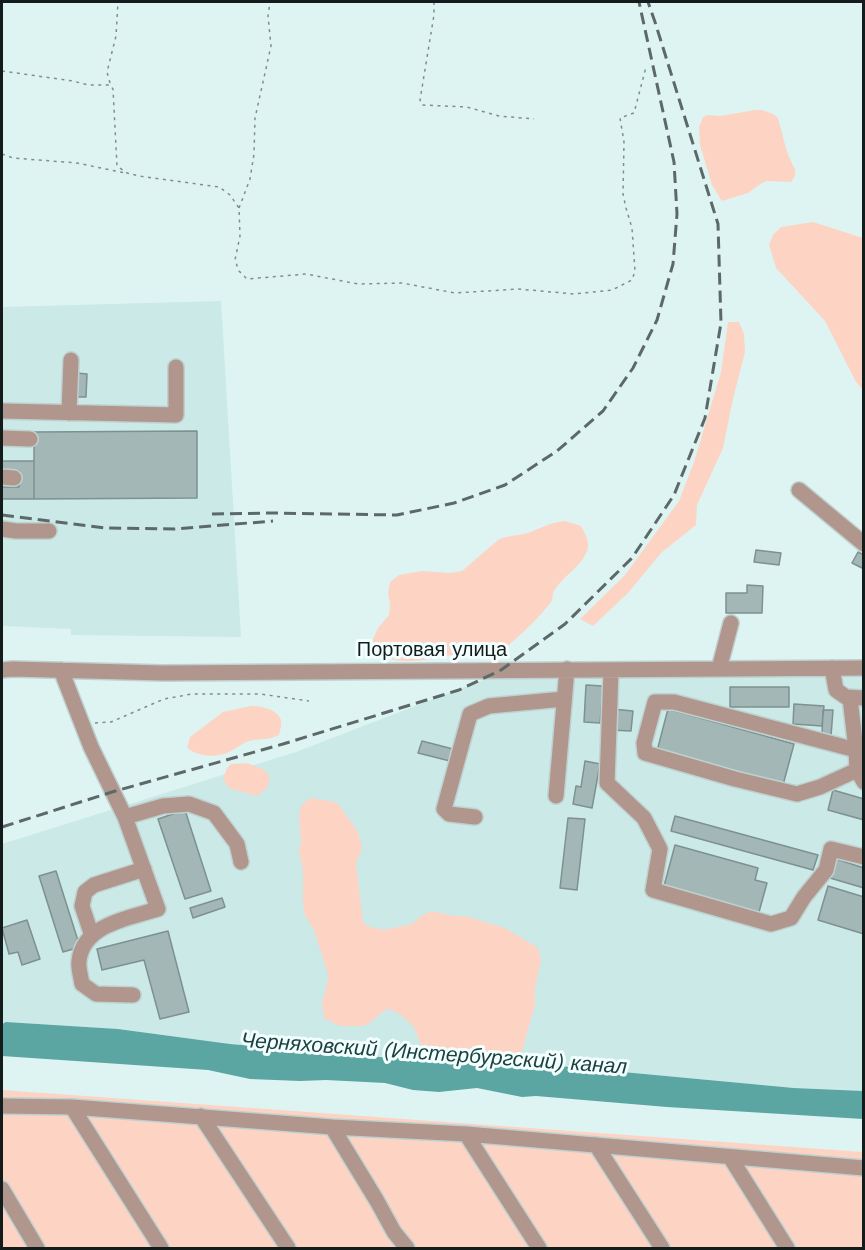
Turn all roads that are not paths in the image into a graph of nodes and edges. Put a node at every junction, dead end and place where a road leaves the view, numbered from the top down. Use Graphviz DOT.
graph roads {
  1 [pos="71,360"];
  2 [pos="176,367"];
  3 [pos="69,413"];
  4 [pos="3,414"];
  5 [pos="2,438"];
  6 [pos="30,439"];
  7 [pos="799,490"];
  8 [pos="2,529"];
  9 [pos="49,531"];
  10 [pos="864,544"];
  11 [pos="731,623"];
  12 [pos="832,668"];
  13 [pos="864,668"];
  14 [pos="567,669"];
  15 [pos="719,669"];
  16 [pos="2,670"];
  17 [pos="61,670"];
  18 [pos="611,671"];
  19 [pos="857,698"];
  20 [pos="564,699"];
  21 [pos="856,750"];
  22 [pos="860,776"];
  23 [pos="556,796"];
  24 [pos="125,817"];
  25 [pos="475,817"];
  26 [pos="864,857"];
  27 [pos="241,862"];
  28 [pos="144,869"];
  29 [pos="92,936"];
  30 [pos="133,995"];
  31 [pos="2,1106"];
  32 [pos="72,1107"];
  33 [pos="201,1116"];
  34 [pos="332,1127"];
  35 [pos="466,1134"];
  36 [pos="596,1145"];
  37 [pos="730,1157"];
  38 [pos="862,1170"];
  39 [pos="2,1189"];
  40 [pos="37,1248"];
  41 [pos="161,1248"];
  42 [pos="288,1248"];
  43 [pos="407,1248"];
  44 [pos="539,1248"];
  45 [pos="662,1248"];
  46 [pos="787,1248"];
  1 -- 3 [label="street"];
  2 -- 3 [label="street"];
  3 -- 4 [label="street"];
  5 -- 6 [label="street"];
  7 -- 10 [label="street"];
  8 -- 9 [label="street"];
  11 -- 15 [label="street"];
  12 -- 13 [label="street, Портовая улица"];
  12 -- 15 [label="street, Портовая улица"];
  12 -- 19 [label="street"];
  14 -- 17 [label="street, Портовая улица"];
  14 -- 18 [label="street, Портовая улица"];
  14 -- 20 [label="street"];
  15 -- 18 [label="street, Портовая улица"];
  16 -- 17 [label="street, Портовая улица"];
  17 -- 24 [label="street"];
  18 -- 26 [label="street"];
  19 -- 21 [label="street"];
  20 -- 23 [label="street"];
  20 -- 25 [label="street"];
  21 -- 22 [label="street"];
  21 -- 22 [label="street"];
  24 -- 27 [label="street"];
  24 -- 28 [label="street"];
  28 -- 29 [label="street"];
  28 -- 29 [label="street"];
  29 -- 30 [label="street"];
  31 -- 32 [label="street"];
  32 -- 33 [label="street"];
  32 -- 41 [label="street"];
  33 -- 34 [label="street"];
  33 -- 42 [label="street"];
  34 -- 35 [label="street"];
  34 -- 43 [label="street"];
  35 -- 36 [label="street"];
  35 -- 44 [label="street"];
  36 -- 37 [label="street"];
  36 -- 45 [label="street"];
  37 -- 38 [label="street"];
  37 -- 46 [label="street"];
  39 -- 40 [label="street"];
}
